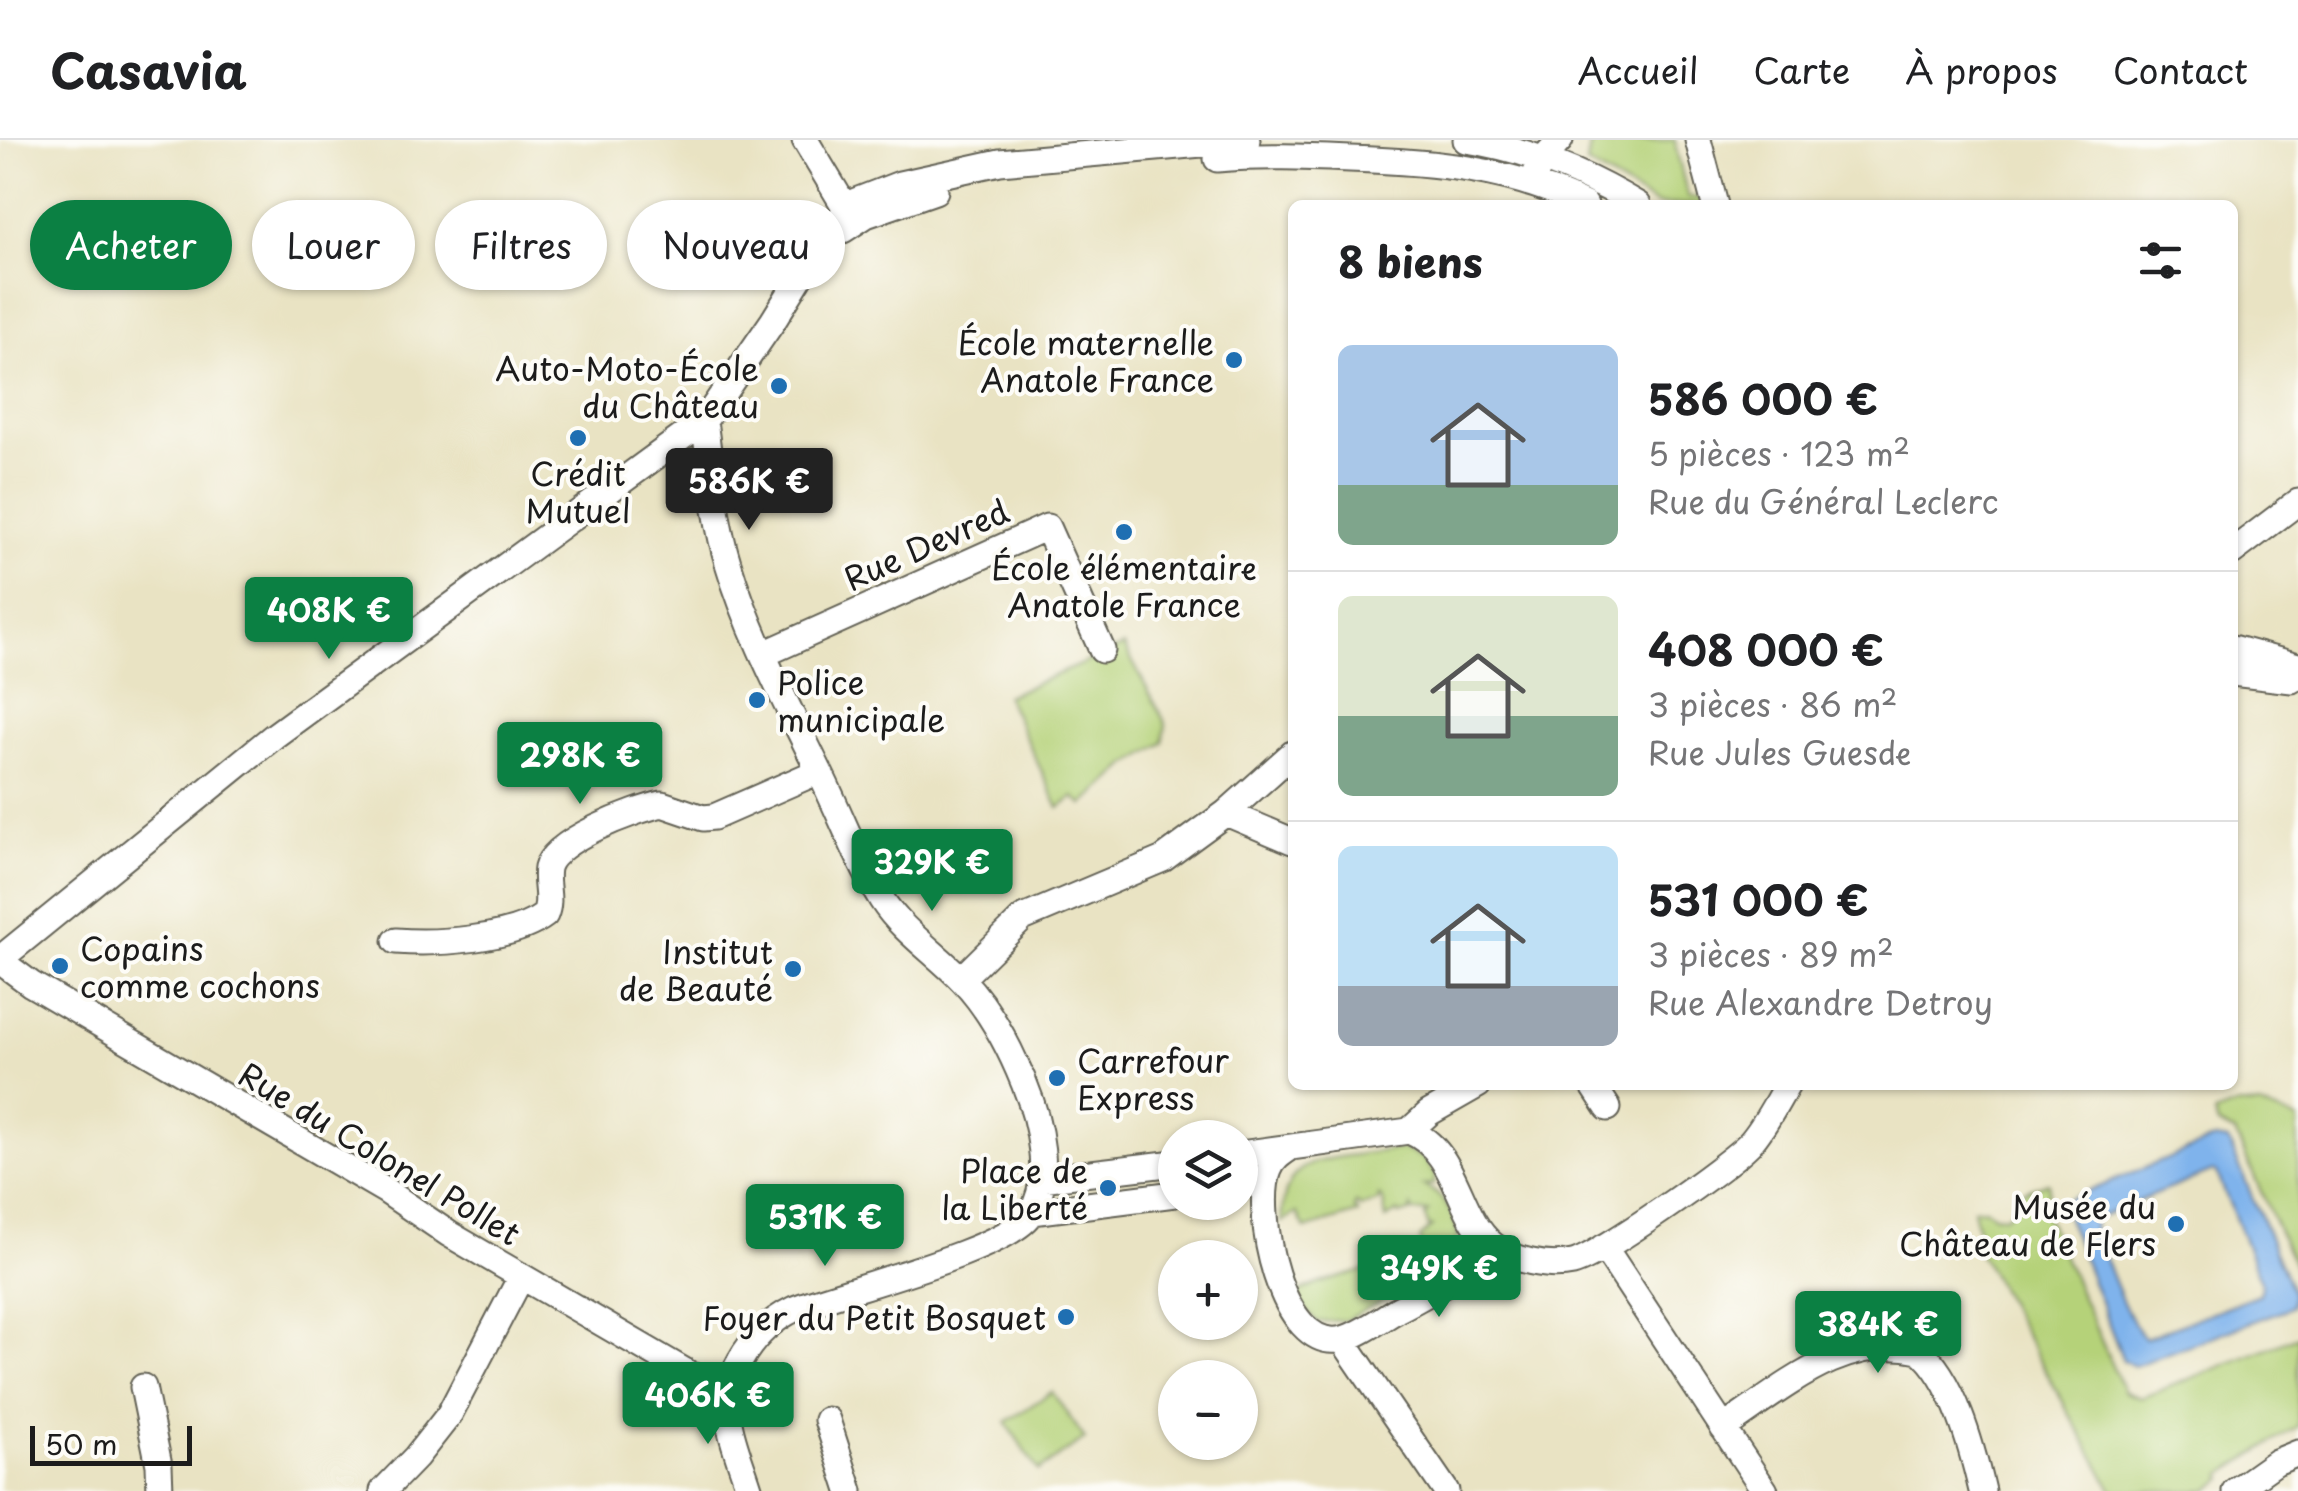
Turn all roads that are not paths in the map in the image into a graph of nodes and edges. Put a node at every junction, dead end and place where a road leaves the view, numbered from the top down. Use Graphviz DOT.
graph roads {
  1 [pos="806,140"];
  2 [pos="1247,140"];
  3 [pos="1466,140"];
  4 [pos="1560,140"];
  5 [pos="1698,140"];
  6 [pos="1537,171"];
  7 [pos="1578,200"];
  8 [pos="1629,200"];
  9 [pos="1714,200"];
  10 [pos="850,216"];
  11 [pos="704,422"];
  12 [pos="2298,502"];
  13 [pos="2238,547"];
  14 [pos="1102,650"];
  15 [pos="2238,650"];
  16 [pos="764,654"];
  17 [pos="2298,666"];
  18 [pos="2238,674"];
  19 [pos="2298,681"];
  20 [pos="1288,758"];
  21 [pos="819,771"];
  22 [pos="1226,813"];
  23 [pos="1288,838"];
  24 [pos="396,941"];
  25 [pos="0,960"];
  26 [pos="961,979"];
  27 [pos="1469,1090"];
  28 [pos="1596,1090"];
  29 [pos="1784,1090"];
  30 [pos="1608,1108"];
  31 [pos="1409,1131"];
  32 [pos="1290,1148"];
  33 [pos="1258,1152"];
  34 [pos="1158,1164"];
  35 [pos="1258,1178"];
  36 [pos="1042,1179"];
  37 [pos="1158,1196"];
  38 [pos="1258,1205"];
  39 [pos="1032,1212"];
  40 [pos="1490,1243"];
  41 [pos="1604,1247"];
  42 [pos="521,1278"];
  43 [pos="1342,1339"];
  44 [pos="142,1387"];
  45 [pos="729,1397"];
  46 [pos="828,1420"];
  47 [pos="1723,1428"];
  48 [pos="2298,1454"];
  49 [pos="160,1491"];
  50 [pos="383,1491"];
  51 [pos="750,1491"];
  52 [pos="850,1491"];
  53 [pos="1446,1491"];
  54 [pos="1765,1491"];
  55 [pos="1982,1491"];
  56 [pos="2235,1491"];
  1 -- 10 [label="street"];
  2 -- 10 [label="street"];
  3 -- 6 [label="street"];
  4 -- 6 [label="street"];
  5 -- 9 [label="street"];
  6 -- 7 [label="street"];
  6 -- 8 [label="street"];
  6 -- 10 [label="street"];
  10 -- 11 [label="street"];
  11 -- 16 [label="street"];
  11 -- 25 [label="street"];
  12 -- 13 [label="street"];
  14 -- 16 [label="street, Rue Devred"];
  15 -- 17 [label="street"];
  16 -- 21 [label="street"];
  18 -- 19 [label="street"];
  20 -- 22 [label="street"];
  21 -- 24 [label="street"];
  21 -- 26 [label="street"];
  22 -- 23 [label="street"];
  22 -- 26 [label="street"];
  25 -- 42 [label="street, Rue du Colonel Pollet"];
  26 -- 36 [label="street"];
  27 -- 31 [label="street"];
  28 -- 30 [label="street"];
  29 -- 41 [label="street"];
  31 -- 32 [label="street"];
  31 -- 40 [label="street"];
  32 -- 33 [label="street"];
  32 -- 35 [label="street"];
  34 -- 36 [label="street"];
  36 -- 39 [label="street"];
  37 -- 39 [label="street"];
  38 -- 43 [label="street"];
  39 -- 45 [label="street"];
  40 -- 41 [label="street"];
  40 -- 43 [label="street"];
  41 -- 47 [label="street"];
  42 -- 45 [label="street, Rue du Colonel Pollet"];
  42 -- 50 [label="street"];
  43 -- 53 [label="street"];
  44 -- 49 [label="street"];
  45 -- 51 [label="street"];
  46 -- 52 [label="street"];
  47 -- 54 [label="street"];
  47 -- 55 [label="street"];
  48 -- 56 [label="street"];
}
